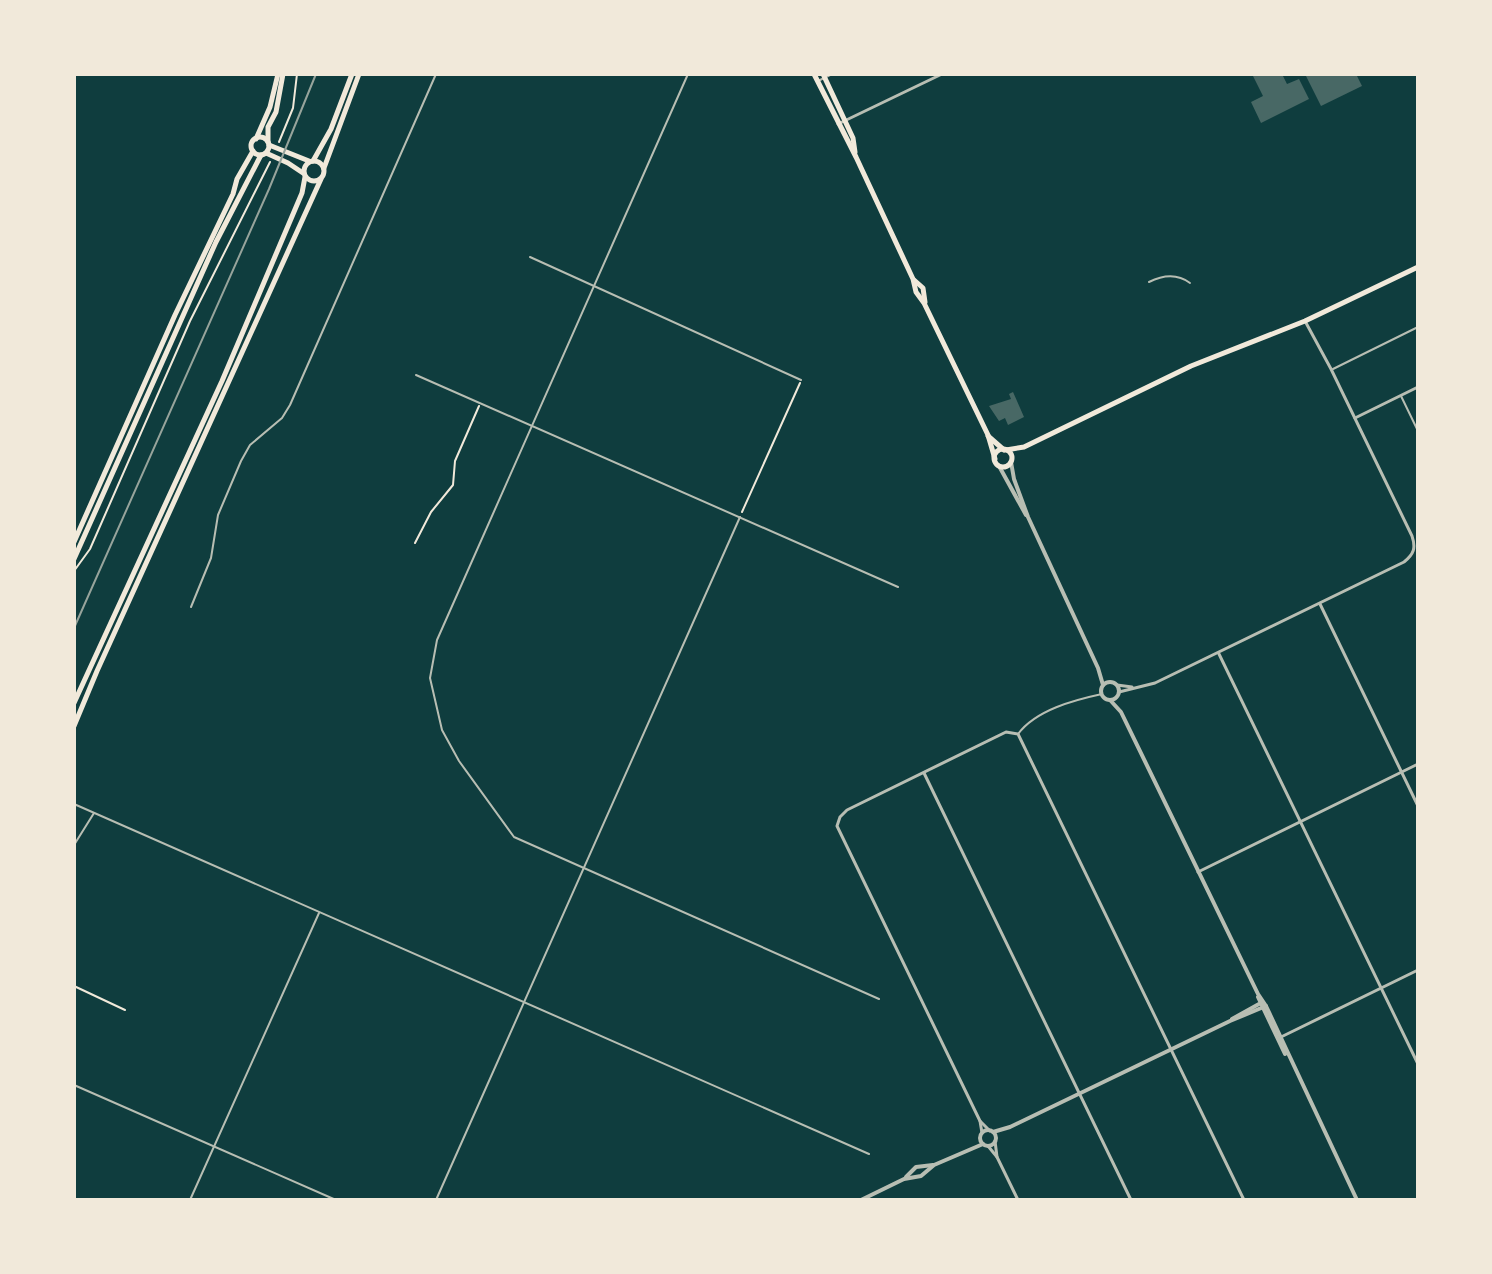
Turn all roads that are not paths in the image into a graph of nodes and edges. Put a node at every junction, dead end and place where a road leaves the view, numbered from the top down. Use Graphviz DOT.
graph roads {
  1 [pos="280,74"];
  2 [pos="352,74"];
  3 [pos="359,74"];
  4 [pos="436,74"];
  5 [pos="688,74"];
  6 [pos="814,74"];
  7 [pos="832,74"];
  8 [pos="942,74"];
  9 [pos="824,76"];
  10 [pos="817,81"];
  11 [pos="845,121"];
  12 [pos="838,124"];
  13 [pos="256,139"];
  14 [pos="268,144"];
  15 [pos="253,151"];
  16 [pos="263,154"];
  17 [pos="856,157"];
  18 [pos="312,161"];
  19 [pos="324,168"];
  20 [pos="304,176"];
  21 [pos="321,179"];
  22 [pos="530,257"];
  23 [pos="1418,267"];
  24 [pos="1149,282"];
  25 [pos="1190,283"];
  26 [pos="593,286"];
  27 [pos="1305,321"];
  28 [pos="1418,327"];
  29 [pos="1331,369"];
  30 [pos="416,375"];
  31 [pos="801,380"];
  32 [pos="1418,387"];
  33 [pos="1401,396"];
  34 [pos="1355,418"];
  35 [pos="530,426"];
  36 [pos="1418,431"];
  37 [pos="988,435"];
  38 [pos="1024,447"];
  39 [pos="1005,450"];
  40 [pos="995,459"];
  41 [pos="1012,462"];
  42 [pos="999,466"];
  43 [pos="740,517"];
  44 [pos="1028,517"];
  45 [pos="74,542"];
  46 [pos="74,559"];
  47 [pos="898,587"];
  48 [pos="1320,603"];
  49 [pos="191,607"];
  50 [pos="1218,653"];
  51 [pos="1098,668"];
  52 [pos="1109,681"];
  53 [pos="1103,685"];
  54 [pos="1117,685"];
  55 [pos="1136,688"];
  56 [pos="1102,694"];
  57 [pos="1119,694"];
  58 [pos="1110,700"];
  59 [pos="74,703"];
  60 [pos="1121,712"];
  61 [pos="74,726"];
  62 [pos="1018,734"];
  63 [pos="1418,764"];
  64 [pos="1402,772"];
  65 [pos="924,773"];
  66 [pos="74,804"];
  67 [pos="1418,806"];
  68 [pos="94,813"];
  69 [pos="1300,821"];
  70 [pos="74,845"];
  71 [pos="584,867"];
  72 [pos="1198,872"];
  73 [pos="319,912"];
  74 [pos="1418,970"];
  75 [pos="1381,988"];
  76 [pos="879,999"];
  77 [pos="524,1002"];
  78 [pos="1263,1005"];
  79 [pos="1281,1037"];
  80 [pos="1171,1049"];
  81 [pos="1418,1064"];
  82 [pos="1292,1065"];
  83 [pos="74,1085"];
  84 [pos="1079,1094"];
  85 [pos="980,1121"];
  86 [pos="994,1136"];
  87 [pos="983,1140"];
  88 [pos="214,1146"];
  89 [pos="869,1154"];
  90 [pos="997,1157"];
  91 [pos="934,1165"];
  92 [pos="904,1179"];
  93 [pos="871,1198"];
  94 [pos="190,1200"];
  95 [pos="336,1200"];
  96 [pos="436,1200"];
  97 [pos="861,1200"];
  98 [pos="1018,1200"];
  99 [pos="1131,1200"];
  100 [pos="1244,1200"];
  101 [pos="1357,1200"];
  1 -- 13 [label="main road"];
  1 -- 14 [label="main road"];
  2 -- 18 [label="main road"];
  3 -- 19 [label="main road"];
  4 -- 49 [label="lane"];
  5 -- 26 [label="lane"];
  6 -- 10 [label="main road"];
  7 -- 9 [label="lane"];
  8 -- 11 [label="street"];
  9 -- 10 [label="lane"];
  9 -- 11 [label="main road"];
  10 -- 12 [label="main road"];
  11 -- 12 [label="street"];
  11 -- 17 [label="main road"];
  12 -- 17 [label="main road"];
  13 -- 14 [label="main road"];
  13 -- 15 [label="main road"];
  14 -- 16 [label="main road"];
  14 -- 18 [label="main road"];
  15 -- 16 [label="main road"];
  15 -- 45 [label="main road"];
  16 -- 20 [label="main road"];
  16 -- 46 [label="main road"];
  17 -- 37 [label="main road"];
  18 -- 19 [label="main road"];
  18 -- 20 [label="main road"];
  19 -- 21 [label="main road"];
  20 -- 21 [label="main road"];
  20 -- 59 [label="main road"];
  21 -- 61 [label="main road"];
  22 -- 26 [label="lane"];
  23 -- 27 [label="main road"];
  24 -- 25 [label="lane"];
  26 -- 31 [label="lane"];
  26 -- 35 [label="lane"];
  27 -- 29 [label="street"];
  27 -- 38 [label="main road"];
  28 -- 29 [label="lane"];
  29 -- 34 [label="street"];
  30 -- 35 [label="lane"];
  32 -- 33 [label="street"];
  33 -- 34 [label="street"];
  33 -- 36 [label="lane"];
  34 -- 48 [label="street"];
  35 -- 43 [label="lane"];
  35 -- 71 [label="lane"];
  37 -- 39 [label="main road"];
  37 -- 40 [label="main road"];
  38 -- 39 [label="main road"];
  38 -- 41 [label="main road"];
  39 -- 40 [label="main road"];
  39 -- 41 [label="main road"];
  40 -- 42 [label="main road"];
  41 -- 42 [label="main road"];
  41 -- 44 [label="street"];
  42 -- 44 [label="street"];
  43 -- 47 [label="lane"];
  43 -- 71 [label="lane"];
  44 -- 51 [label="street"];
  48 -- 50 [label="street"];
  48 -- 64 [label="street"];
  50 -- 55 [label="street"];
  50 -- 69 [label="street"];
  51 -- 52 [label="street"];
  51 -- 53 [label="street"];
  52 -- 53 [label="street"];
  52 -- 54 [label="street"];
  53 -- 56 [label="street"];
  54 -- 55 [label="street"];
  54 -- 57 [label="street"];
  55 -- 57 [label="street"];
  56 -- 58 [label="street"];
  56 -- 62 [label="lane"];
  57 -- 58 [label="street"];
  57 -- 60 [label="street"];
  58 -- 60 [label="street"];
  60 -- 72 [label="street"];
  62 -- 65 [label="street"];
  62 -- 80 [label="street"];
  63 -- 64 [label="street"];
  64 -- 67 [label="street"];
  64 -- 69 [label="street"];
  65 -- 84 [label="street"];
  65 -- 85 [label="street"];
  66 -- 68 [label="lane"];
  68 -- 70 [label="lane"];
  68 -- 73 [label="lane"];
  69 -- 72 [label="street"];
  69 -- 75 [label="street"];
  71 -- 76 [label="lane"];
  71 -- 77 [label="lane"];
  72 -- 78 [label="street"];
  73 -- 77 [label="lane"];
  73 -- 88 [label="lane"];
  74 -- 75 [label="street"];
  75 -- 79 [label="street"];
  75 -- 81 [label="street"];
  77 -- 89 [label="lane"];
  77 -- 96 [label="lane"];
  78 -- 79 [label="street"];
  78 -- 80 [label="street"];
  78 -- 82 [label="street"];
  79 -- 82 [label="street"];
  80 -- 84 [label="street"];
  80 -- 100 [label="street"];
  82 -- 101 [label="street"];
  83 -- 88 [label="lane"];
  84 -- 86 [label="street"];
  84 -- 99 [label="street"];
  85 -- 86 [label="street"];
  85 -- 87 [label="street"];
  86 -- 87 [label="street"];
  86 -- 87 [label="street"];
  86 -- 90 [label="street"];
  87 -- 90 [label="street"];
  87 -- 91 [label="street"];
  88 -- 94 [label="lane"];
  88 -- 95 [label="lane"];
  90 -- 98 [label="street"];
  91 -- 92 [label="street"];
  91 -- 92 [label="street"];
  92 -- 93 [label="street"];
  93 -- 97 [label="street"];
}
